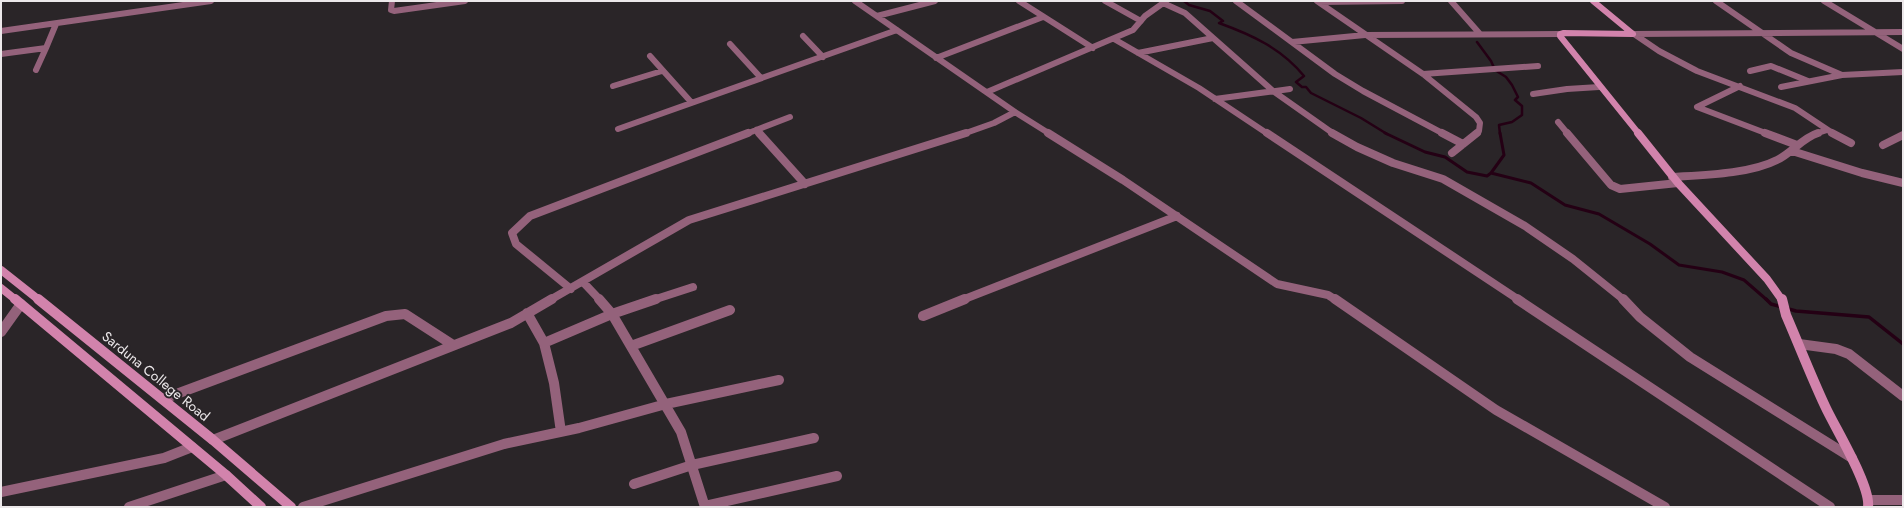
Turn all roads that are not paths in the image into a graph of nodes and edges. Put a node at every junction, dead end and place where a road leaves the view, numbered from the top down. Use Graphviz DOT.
graph roads {
  1 [pos="211,1"];
  2 [pos="392,1"];
  3 [pos="465,1"];
  4 [pos="855,1"];
  5 [pos="935,1"];
  6 [pos="1019,1"];
  7 [pos="1105,1"];
  8 [pos="1236,1"];
  9 [pos="1402,1"];
  10 [pos="1451,1"];
  11 [pos="1592,1"];
  12 [pos="1716,1"];
  13 [pos="1824,1"];
  14 [pos="1165,2"];
  15 [pos="1318,2"];
  16 [pos="921,3"];
  17 [pos="877,16"];
  18 [pos="1043,17"];
  19 [pos="1141,22"];
  20 [pos="56,24"];
  21 [pos="897,30"];
  22 [pos="1,31"];
  23 [pos="1875,32"];
  24 [pos="1903,32"];
  25 [pos="1763,33"];
  26 [pos="1480,34"];
  27 [pos="1560,34"];
  28 [pos="1633,34"];
  29 [pos="1365,35"];
  30 [pos="803,36"];
  31 [pos="1213,38"];
  32 [pos="1114,39"];
  33 [pos="1292,42"];
  34 [pos="730,44"];
  35 [pos="46,48"];
  36 [pos="1093,48"];
  37 [pos="1903,49"];
  38 [pos="1138,53"];
  39 [pos="1,54"];
  40 [pos="650,56"];
  41 [pos="823,57"];
  42 [pos="936,58"];
  43 [pos="1538,66"];
  44 [pos="36,70"];
  45 [pos="662,71"];
  46 [pos="1750,71"];
  47 [pos="1903,72"];
  48 [pos="1423,74"];
  49 [pos="1842,75"];
  50 [pos="761,78"];
  51 [pos="1808,82"];
  52 [pos="613,86"];
  53 [pos="1599,86"];
  54 [pos="1740,86"];
  55 [pos="1781,87"];
  56 [pos="1290,89"];
  57 [pos="1273,90"];
  58 [pos="987,92"];
  59 [pos="1533,94"];
  60 [pos="1215,99"];
  61 [pos="691,102"];
  62 [pos="1015,112"];
  63 [pos="790,117"];
  64 [pos="1558,122"];
  65 [pos="618,129"];
  66 [pos="756,130"];
  67 [pos="1827,130"];
  68 [pos="1903,135"];
  69 [pos="1851,143"];
  70 [pos="1463,144"];
  71 [pos="1797,145"];
  72 [pos="1883,145"];
  73 [pos="1792,151"];
  74 [pos="1452,153"];
  75 [pos="1672,177"];
  76 [pos="1678,183"];
  77 [pos="805,184"];
  78 [pos="1903,184"];
  79 [pos="1177,216"];
  80 [pos="1,270"];
  81 [pos="583,282"];
  82 [pos="693,287"];
  83 [pos="1,288"];
  84 [pos="571,289"];
  85 [pos="21,304"];
  86 [pos="730,310"];
  87 [pos="528,313"];
  88 [pos="612,314"];
  89 [pos="923,316"];
  90 [pos="1,332"];
  91 [pos="544,343"];
  92 [pos="1799,344"];
  93 [pos="453,345"];
  94 [pos="631,346"];
  95 [pos="779,380"];
  96 [pos="1903,396"];
  97 [pos="163,400"];
  98 [pos="666,404"];
  99 [pos="561,432"];
  100 [pos="814,438"];
  101 [pos="213,440"];
  102 [pos="192,447"];
  103 [pos="1852,458"];
  104 [pos="692,465"];
  105 [pos="226,475"];
  106 [pos="837,476"];
  107 [pos="634,484"];
  108 [pos="2,489"];
  109 [pos="1903,500"];
  110 [pos="1869,504"];
  111 [pos="705,506"];
  112 [pos="129,507"];
  113 [pos="261,507"];
  114 [pos="290,507"];
  115 [pos="304,507"];
  116 [pos="1665,507"];
  117 [pos="1830,507"];
  1 -- 20 [label="street"];
  2 -- 3 [label="street"];
  4 -- 17 [label="street"];
  5 -- 16 [label="street"];
  6 -- 18 [label="street"];
  7 -- 19 [label="street"];
  8 -- 33 [label="street"];
  9 -- 15 [label="street"];
  10 -- 26 [label="street"];
  11 -- 28 [label="street"];
  12 -- 25 [label="street"];
  13 -- 23 [label="street"];
  14 -- 19 [label="street"];
  14 -- 31 [label="street"];
  15 -- 29 [label="street"];
  16 -- 17 [label="street"];
  17 -- 21 [label="street"];
  18 -- 36 [label="street"];
  18 -- 42 [label="street"];
  19 -- 32 [label="street"];
  20 -- 22 [label="street"];
  20 -- 35 [label="street"];
  21 -- 41 [label="street"];
  21 -- 42 [label="street"];
  23 -- 24 [label="street"];
  23 -- 25 [label="street"];
  23 -- 37 [label="street"];
  25 -- 28 [label="street"];
  25 -- 49 [label="street"];
  26 -- 27 [label="street"];
  26 -- 29 [label="street"];
  27 -- 28 [label="street"];
  27 -- 53 [label="street"];
  28 -- 54 [label="street"];
  29 -- 33 [label="street"];
  29 -- 48 [label="street"];
  30 -- 41 [label="street"];
  31 -- 38 [label="street"];
  31 -- 57 [label="street"];
  32 -- 36 [label="street"];
  32 -- 38 [label="street"];
  33 -- 70 [label="street"];
  34 -- 50 [label="street"];
  35 -- 39 [label="street"];
  35 -- 44 [label="street"];
  36 -- 58 [label="street"];
  38 -- 60 [label="street"];
  40 -- 45 [label="street"];
  41 -- 50 [label="street"];
  42 -- 58 [label="street"];
  43 -- 48 [label="street"];
  45 -- 52 [label="street"];
  45 -- 61 [label="street"];
  46 -- 51 [label="street"];
  47 -- 49 [label="street"];
  48 -- 70 [label="street"];
  49 -- 51 [label="street"];
  50 -- 61 [label="street"];
  51 -- 55 [label="street"];
  53 -- 59 [label="street"];
  53 -- 75 [label="street"];
  54 -- 67 [label="street"];
  54 -- 71 [label="street"];
  56 -- 57 [label="street"];
  57 -- 60 [label="street"];
  57 -- 103 [label="street"];
  58 -- 62 [label="street"];
  60 -- 117 [label="street"];
  61 -- 65 [label="street"];
  62 -- 77 [label="street"];
  62 -- 79 [label="street"];
  63 -- 66 [label="street"];
  64 -- 76 [label="street"];
  66 -- 77 [label="street"];
  66 -- 84 [label="street"];
  67 -- 69 [label="street"];
  67 -- 71 [label="street"];
  68 -- 72 [label="street"];
  70 -- 74 [label="street"];
  71 -- 73 [label="street"];
  73 -- 75 [label="street"];
  73 -- 78 [label="street"];
  75 -- 76 [label="street"];
  76 -- 92 [label="street"];
  77 -- 81 [label="street"];
  79 -- 89 [label="street"];
  79 -- 116 [label="street"];
  80 -- 97 [label="street, Sarduna College Road"];
  81 -- 84 [label="street"];
  81 -- 88 [label="street"];
  82 -- 88 [label="street"];
  83 -- 85 [label="street"];
  84 -- 87 [label="street"];
  85 -- 90 [label="street"];
  85 -- 102 [label="street"];
  86 -- 94 [label="street"];
  87 -- 91 [label="street"];
  87 -- 93 [label="street"];
  88 -- 91 [label="street"];
  88 -- 94 [label="street"];
  91 -- 99 [label="street"];
  92 -- 96 [label="street"];
  92 -- 103 [label="street"];
  93 -- 97 [label="street"];
  93 -- 101 [label="street"];
  94 -- 98 [label="street"];
  95 -- 98 [label="street"];
  97 -- 101 [label="street, Sarduna College Road"];
  98 -- 99 [label="street"];
  98 -- 104 [label="street"];
  99 -- 115 [label="street"];
  100 -- 104 [label="street"];
  101 -- 114 [label="street, Sarduna College Road"];
  102 -- 105 [label="street"];
  102 -- 108 [label="street"];
  103 -- 110 [label="street"];
  104 -- 107 [label="street"];
  104 -- 111 [label="street"];
  105 -- 112 [label="street"];
  105 -- 113 [label="street"];
  106 -- 111 [label="street"];
  109 -- 110 [label="street"];
}
